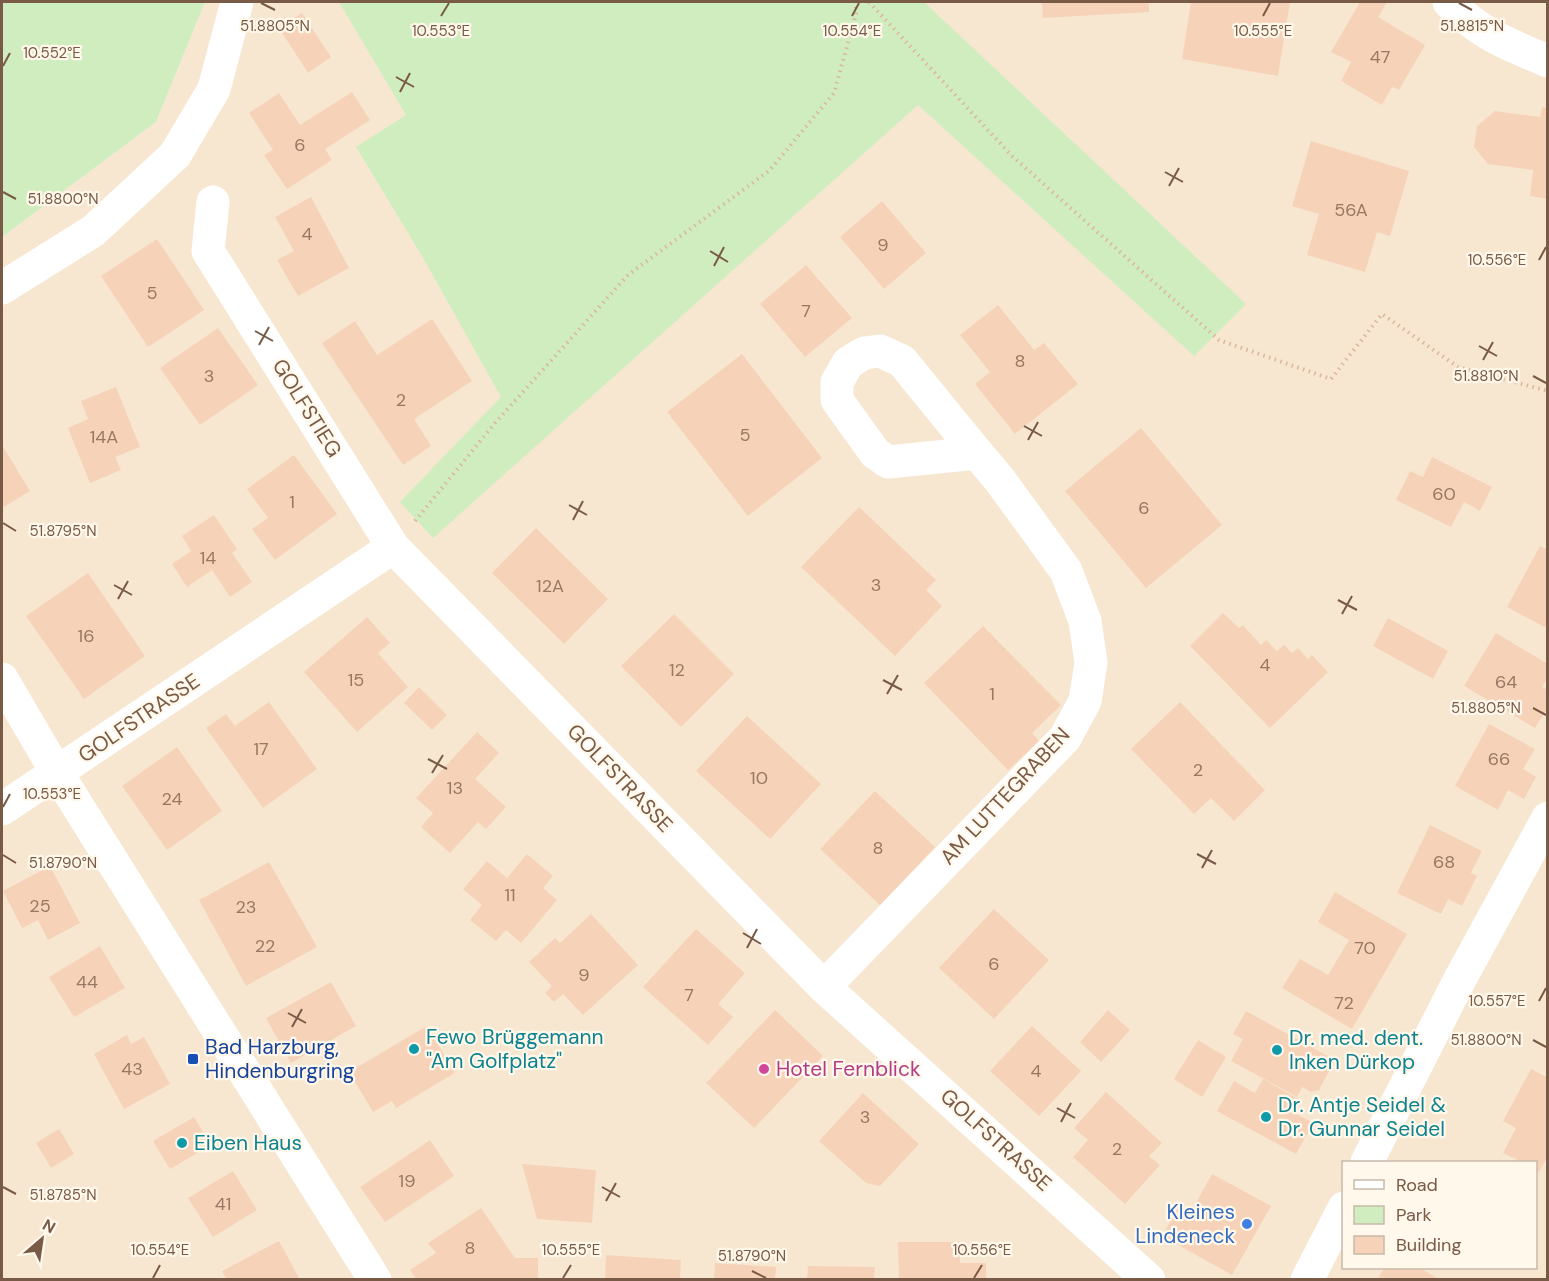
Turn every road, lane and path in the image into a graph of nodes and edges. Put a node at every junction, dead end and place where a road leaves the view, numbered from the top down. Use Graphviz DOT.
graph roads {
  1 [pos="237,2"];
  2 [pos="856,2"];
  3 [pos="869,2"];
  4 [pos="1449,2"];
  5 [pos="1548,61"];
  6 [pos="213,202"];
  7 [pos="2,288"];
  8 [pos="1548,391"];
  9 [pos="977,453"];
  10 [pos="393,547"];
  11 [pos="2,679"];
  12 [pos="57,773"];
  13 [pos="2,809"];
  14 [pos="1548,819"];
  15 [pos="824,987"];
  16 [pos="1367,1161"];
  17 [pos="1342,1212"];
  18 [pos="375,1280"];
  19 [pos="1149,1280"];
  20 [pos="1307,1280"];
  1 -- 7 [label="street"];
  2 -- 10 [label="path"];
  3 -- 8 [label="path"];
  4 -- 5 [label="street"];
  6 -- 10 [label="street, GOLFSTIEG"];
  9 -- 15 [label="street, AM LUTTEGRABEN"];
  10 -- 12 [label="street, GOLFSTRASSE"];
  10 -- 15 [label="street, GOLFSTRASSE"];
  11 -- 12 [label="street"];
  12 -- 13 [label="street, GOLFSTRASSE"];
  12 -- 18 [label="street"];
  14 -- 16 [label="street"];
  15 -- 19 [label="street, GOLFSTRASSE"];
  17 -- 20 [label="street"];
}
